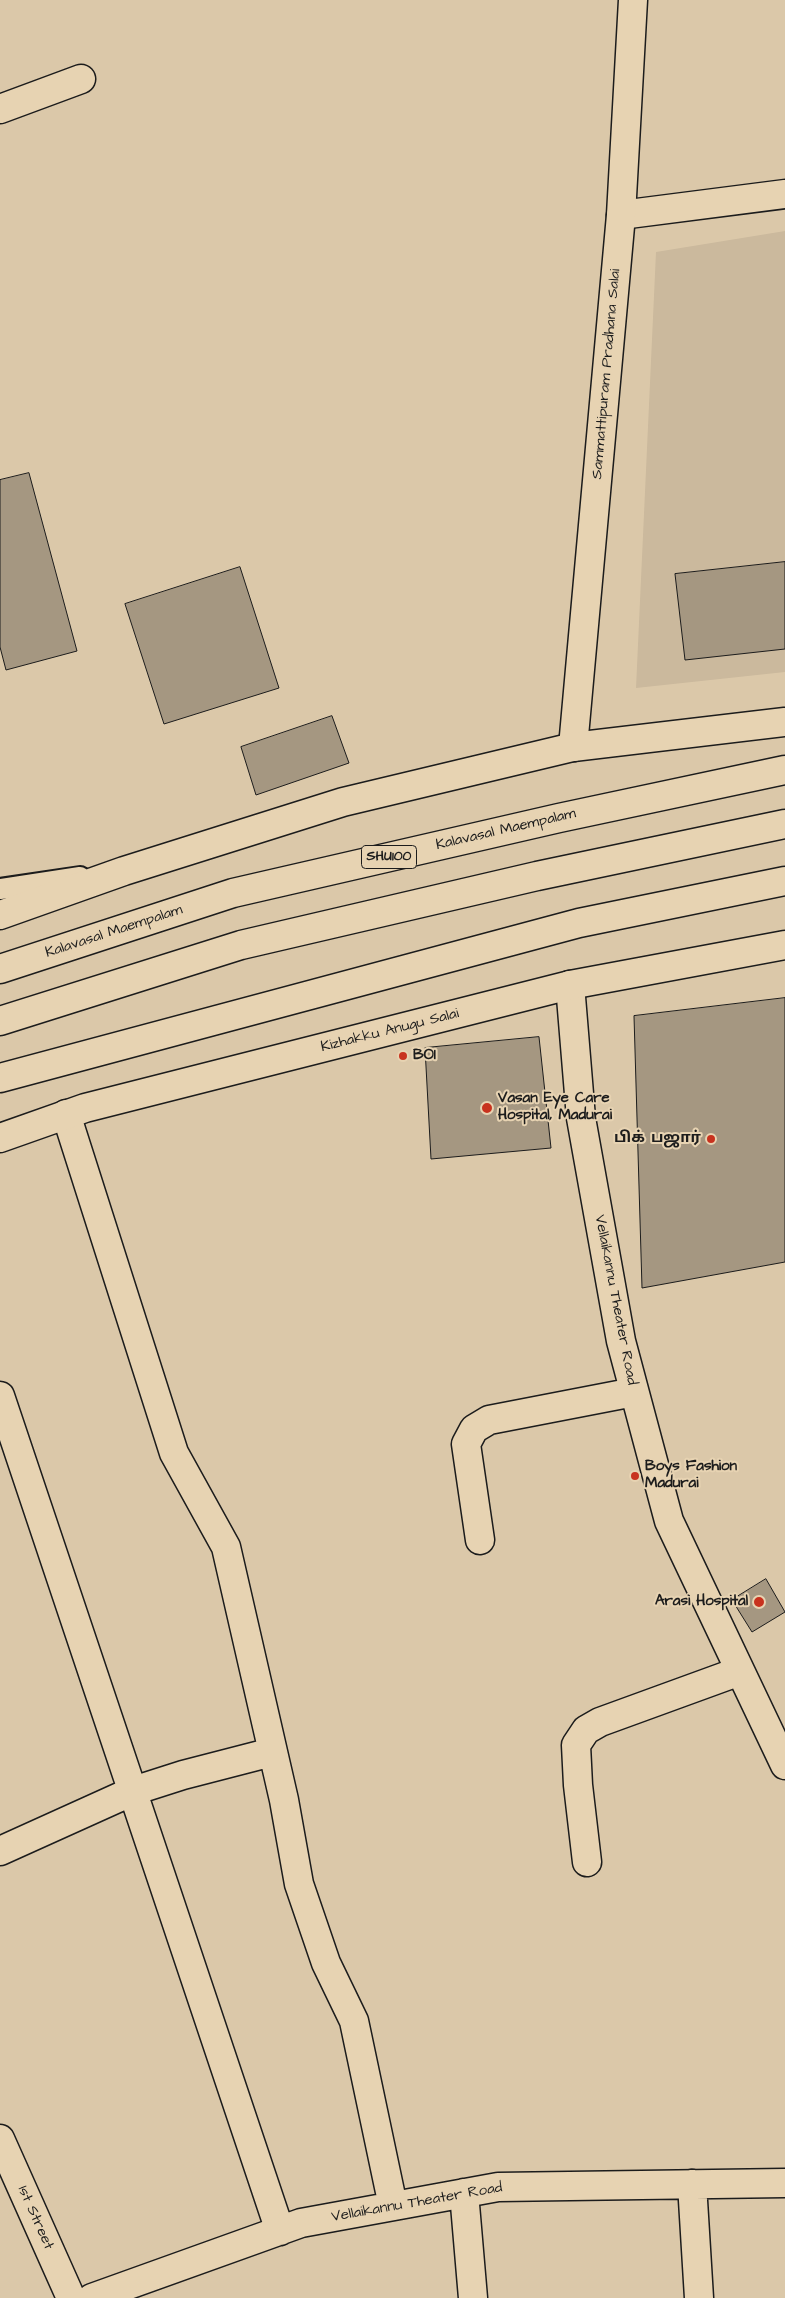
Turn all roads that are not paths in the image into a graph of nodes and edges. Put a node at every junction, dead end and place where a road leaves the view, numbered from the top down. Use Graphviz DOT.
graph roads {
  1 [pos="632,0"];
  2 [pos="81,79"];
  3 [pos="0,109"];
  4 [pos="785,194"];
  5 [pos="621,215"];
  6 [pos="785,722"];
  7 [pos="573,747"];
  8 [pos="785,770"];
  9 [pos="785,824"];
  10 [pos="124,871"];
  11 [pos="785,881"];
  12 [pos="0,889"];
  13 [pos="0,915"];
  14 [pos="785,945"];
  15 [pos="0,970"];
  16 [pos="570,985"];
  17 [pos="0,1021"];
  18 [pos="0,1078"];
  19 [pos="66,1114"];
  20 [pos="0,1138"];
  21 [pos="634,1392"];
  22 [pos="0,1396"];
  23 [pos="480,1540"];
  24 [pos="740,1671"];
  25 [pos="272,1752"];
  26 [pos="785,1765"];
  27 [pos="133,1791"];
  28 [pos="0,1851"];
  29 [pos="587,1862"];
  30 [pos="0,2139"];
  31 [pos="785,2183"];
  32 [pos="692,2184"];
  33 [pos="464,2193"];
  34 [pos="393,2206"];
  35 [pos="280,2231"];
  36 [pos="71,2298"];
  37 [pos="92,2298"];
  38 [pos="473,2298"];
  39 [pos="699,2298"];
  1 -- 5 [label="street, Sammattipuram Pradhana Salai"];
  2 -- 3 [label="street"];
  4 -- 5 [label="street"];
  5 -- 7 [label="street, Sammattipuram Pradhana Salai"];
  6 -- 7 [label="street"];
  7 -- 10 [label="street"];
  8 -- 15 [label="street, Kalavasal Maempalam / SHU100"];
  9 -- 17 [label="street"];
  10 -- 12 [label="lane"];
  10 -- 13 [label="street"];
  11 -- 18 [label="street"];
  14 -- 16 [label="street, Kizhakku Anugu Salai"];
  16 -- 19 [label="street, Kizhakku Anugu Salai"];
  16 -- 21 [label="street, Vellaikannu Theater Road"];
  19 -- 20 [label="street, Kizhakku Anugu Salai"];
  19 -- 25 [label="street"];
  21 -- 23 [label="street"];
  21 -- 24 [label="street, Vellaikannu Theater Road"];
  22 -- 27 [label="street"];
  24 -- 26 [label="street, Vellaikannu Theater Road"];
  24 -- 29 [label="street"];
  25 -- 27 [label="street"];
  25 -- 34 [label="street"];
  27 -- 28 [label="street"];
  27 -- 35 [label="street"];
  30 -- 36 [label="street, 1st Street"];
  31 -- 32 [label="street, Vellaikannu Theater Road"];
  32 -- 33 [label="street, Vellaikannu Theater Road"];
  32 -- 39 [label="street"];
  33 -- 34 [label="street, Vellaikannu Theater Road"];
  33 -- 38 [label="street"];
  34 -- 35 [label="street, Vellaikannu Theater Road"];
  35 -- 37 [label="street, Vellaikannu Theater Road"];
}
